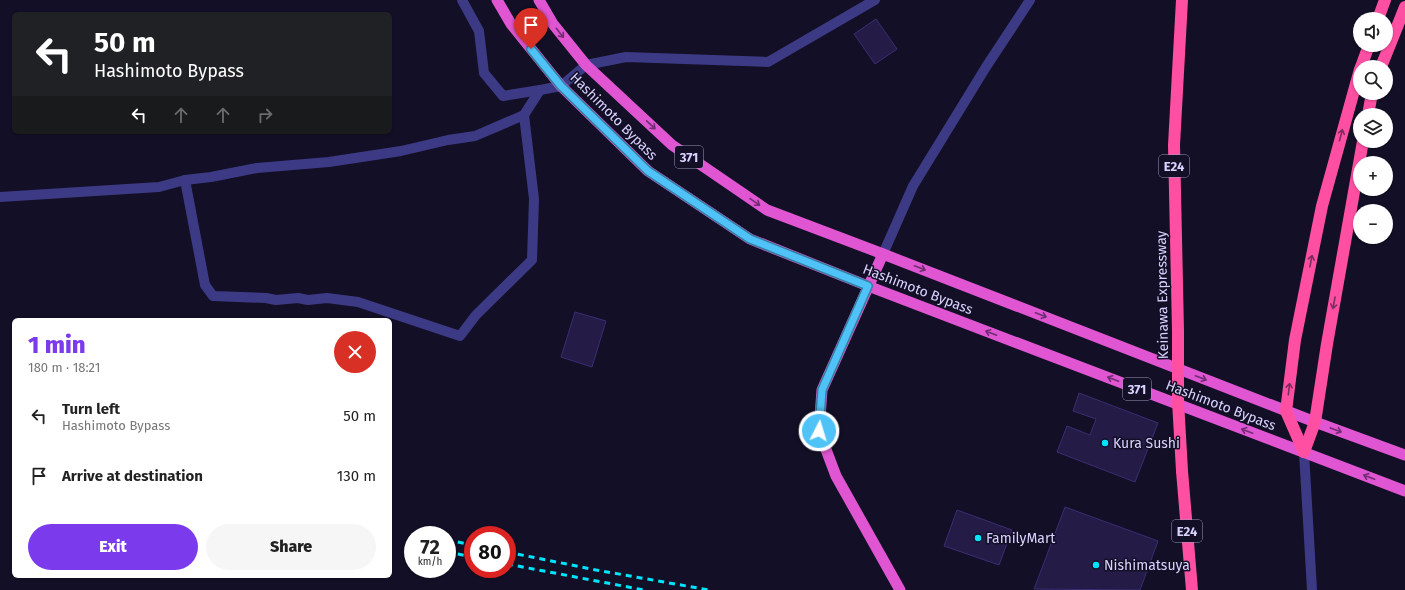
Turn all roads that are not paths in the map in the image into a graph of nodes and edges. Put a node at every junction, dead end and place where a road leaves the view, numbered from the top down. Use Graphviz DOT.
graph roads {
  1 [pos="462,0"];
  2 [pos="497,0"];
  3 [pos="539,0"];
  4 [pos="875,0"];
  5 [pos="1030,0"];
  6 [pos="1182,0"];
  7 [pos="1385,0"];
  8 [pos="1405,7"];
  9 [pos="1381,12"];
  10 [pos="1384,60"];
  11 [pos="586,65"];
  12 [pos="561,86"];
  13 [pos="540,90"];
  14 [pos="1353,93"];
  15 [pos="524,115"];
  16 [pos="1362,148"];
  17 [pos="185,180"];
  18 [pos="0,197"];
  19 [pos="883,254"];
  20 [pos="868,286"];
  21 [pos="1286,411"];
  22 [pos="1315,422"];
  23 [pos="1304,452"];
  24 [pos="1405,455"];
  25 [pos="1405,491"];
  26 [pos="900,590"];
  27 [pos="1192,590"];
  28 [pos="1312,590"];
  1 -- 13 [label="street"];
  2 -- 12 [label="highway, Hashimoto Bypass / 371"];
  3 -- 11 [label="highway, Hashimoto Bypass / 371, one-way"];
  4 -- 11 [label="street"];
  5 -- 19 [label="street"];
  6 -- 27 [label="highway, Keinawa Expressway / E24, bridge"];
  7 -- 9 [label="highway"];
  8 -- 10 [label="highway"];
  11 -- 12 [label="street"];
  11 -- 19 [label="highway, Hashimoto Bypass / 371, one-way"];
  12 -- 13 [label="street"];
  12 -- 20 [label="highway, Hashimoto Bypass / 371"];
  13 -- 15 [label="street"];
  21 -- 14 [label="highway, one-way"];
  15 -- 17 [label="street"];
  15 -- 17 [label="street"];
  16 -- 22 [label="highway, one-way"];
  17 -- 18 [label="street"];
  19 -- 20 [label="highway"];
  19 -- 21 [label="highway, Hashimoto Bypass / 371, one-way"];
  23 -- 20 [label="highway, Hashimoto Bypass / 371, one-way"];
  20 -- 26 [label="highway"];
  21 -- 22 [label="highway, Hashimoto Bypass / 371"];
  21 -- 23 [label="highway"];
  22 -- 23 [label="highway"];
  22 -- 24 [label="highway, Hashimoto Bypass / 371, one-way"];
  25 -- 23 [label="highway, Hashimoto Bypass / 371, one-way"];
  23 -- 28 [label="street"];
}
